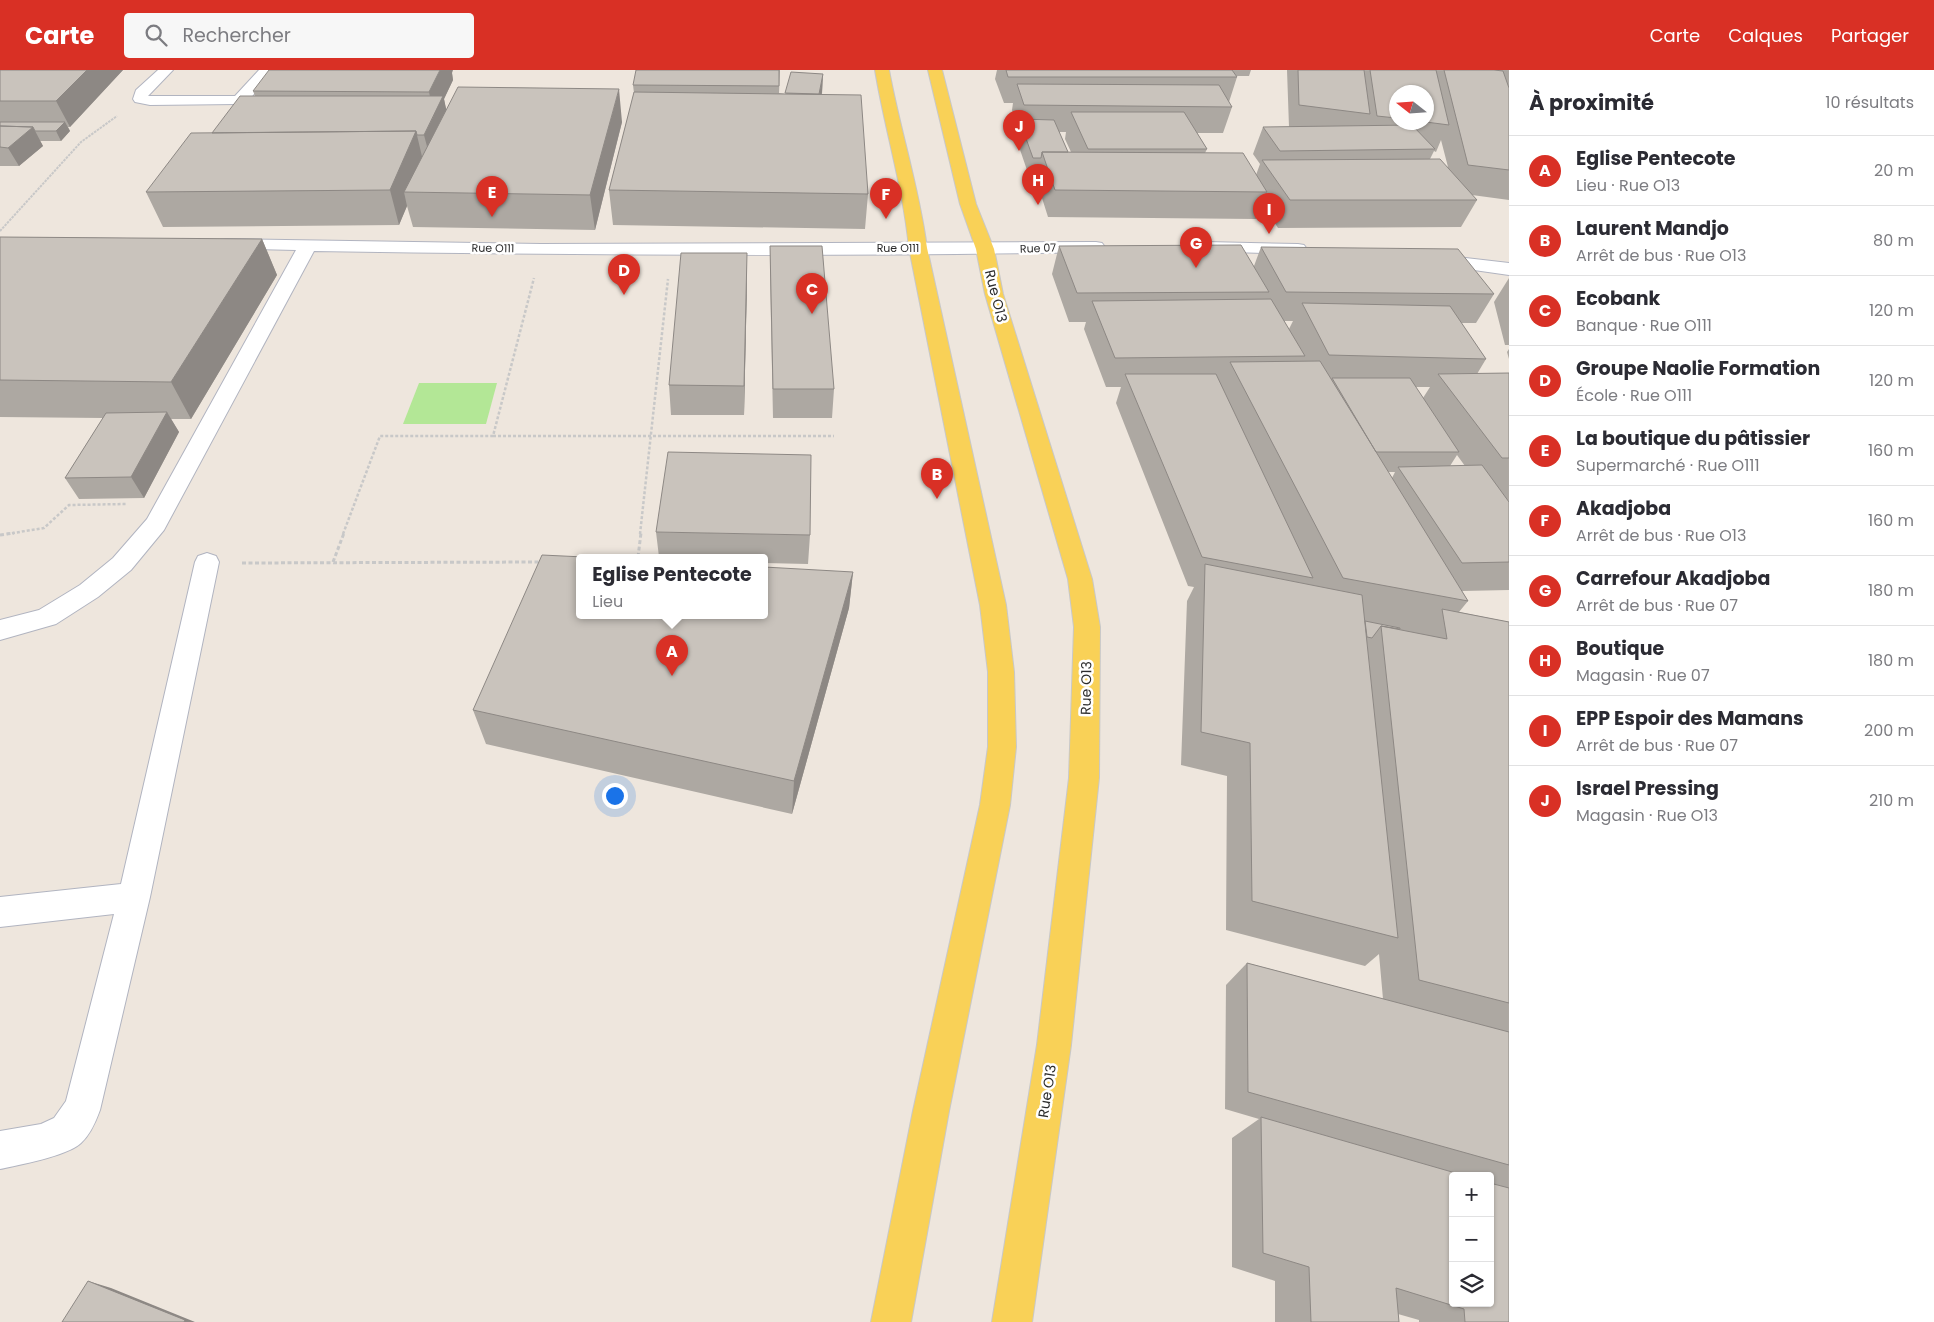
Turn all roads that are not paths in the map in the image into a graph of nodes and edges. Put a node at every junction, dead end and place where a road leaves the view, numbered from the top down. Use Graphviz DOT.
graph roads {
  1 [pos="166,70"];
  2 [pos="267,70"];
  3 [pos="882,70"];
  4 [pos="935,70"];
  5 [pos="209,244"];
  6 [pos="308,245"];
  7 [pos="1110,247"];
  8 [pos="1187,247"];
  9 [pos="918,248"];
  10 [pos="986,249"];
  11 [pos="1318,250"];
  12 [pos="1413,257"];
  13 [pos="1509,269"];
  14 [pos="208,562"];
  15 [pos="0,630"];
  16 [pos="134,897"];
  17 [pos="0,912"];
  18 [pos="0,1150"];
  19 [pos="891,1322"];
  20 [pos="1012,1322"];
  1 -- 2 [label="street"];
  3 -- 9 [label="main road"];
  4 -- 10 [label="main road, Rue O13"];
  5 -- 6 [label="street, Rue O111"];
  6 -- 9 [label="street, Rue O111"];
  6 -- 15 [label="street"];
  7 -- 10 [label="street, Rue 07"];
  8 -- 11 [label="street"];
  9 -- 10 [label="street, Rue O111"];
  9 -- 19 [label="main road"];
  10 -- 20 [label="main road, Rue O13"];
  12 -- 13 [label="street"];
  14 -- 16 [label="street"];
  16 -- 17 [label="street"];
  16 -- 18 [label="street"];
}
